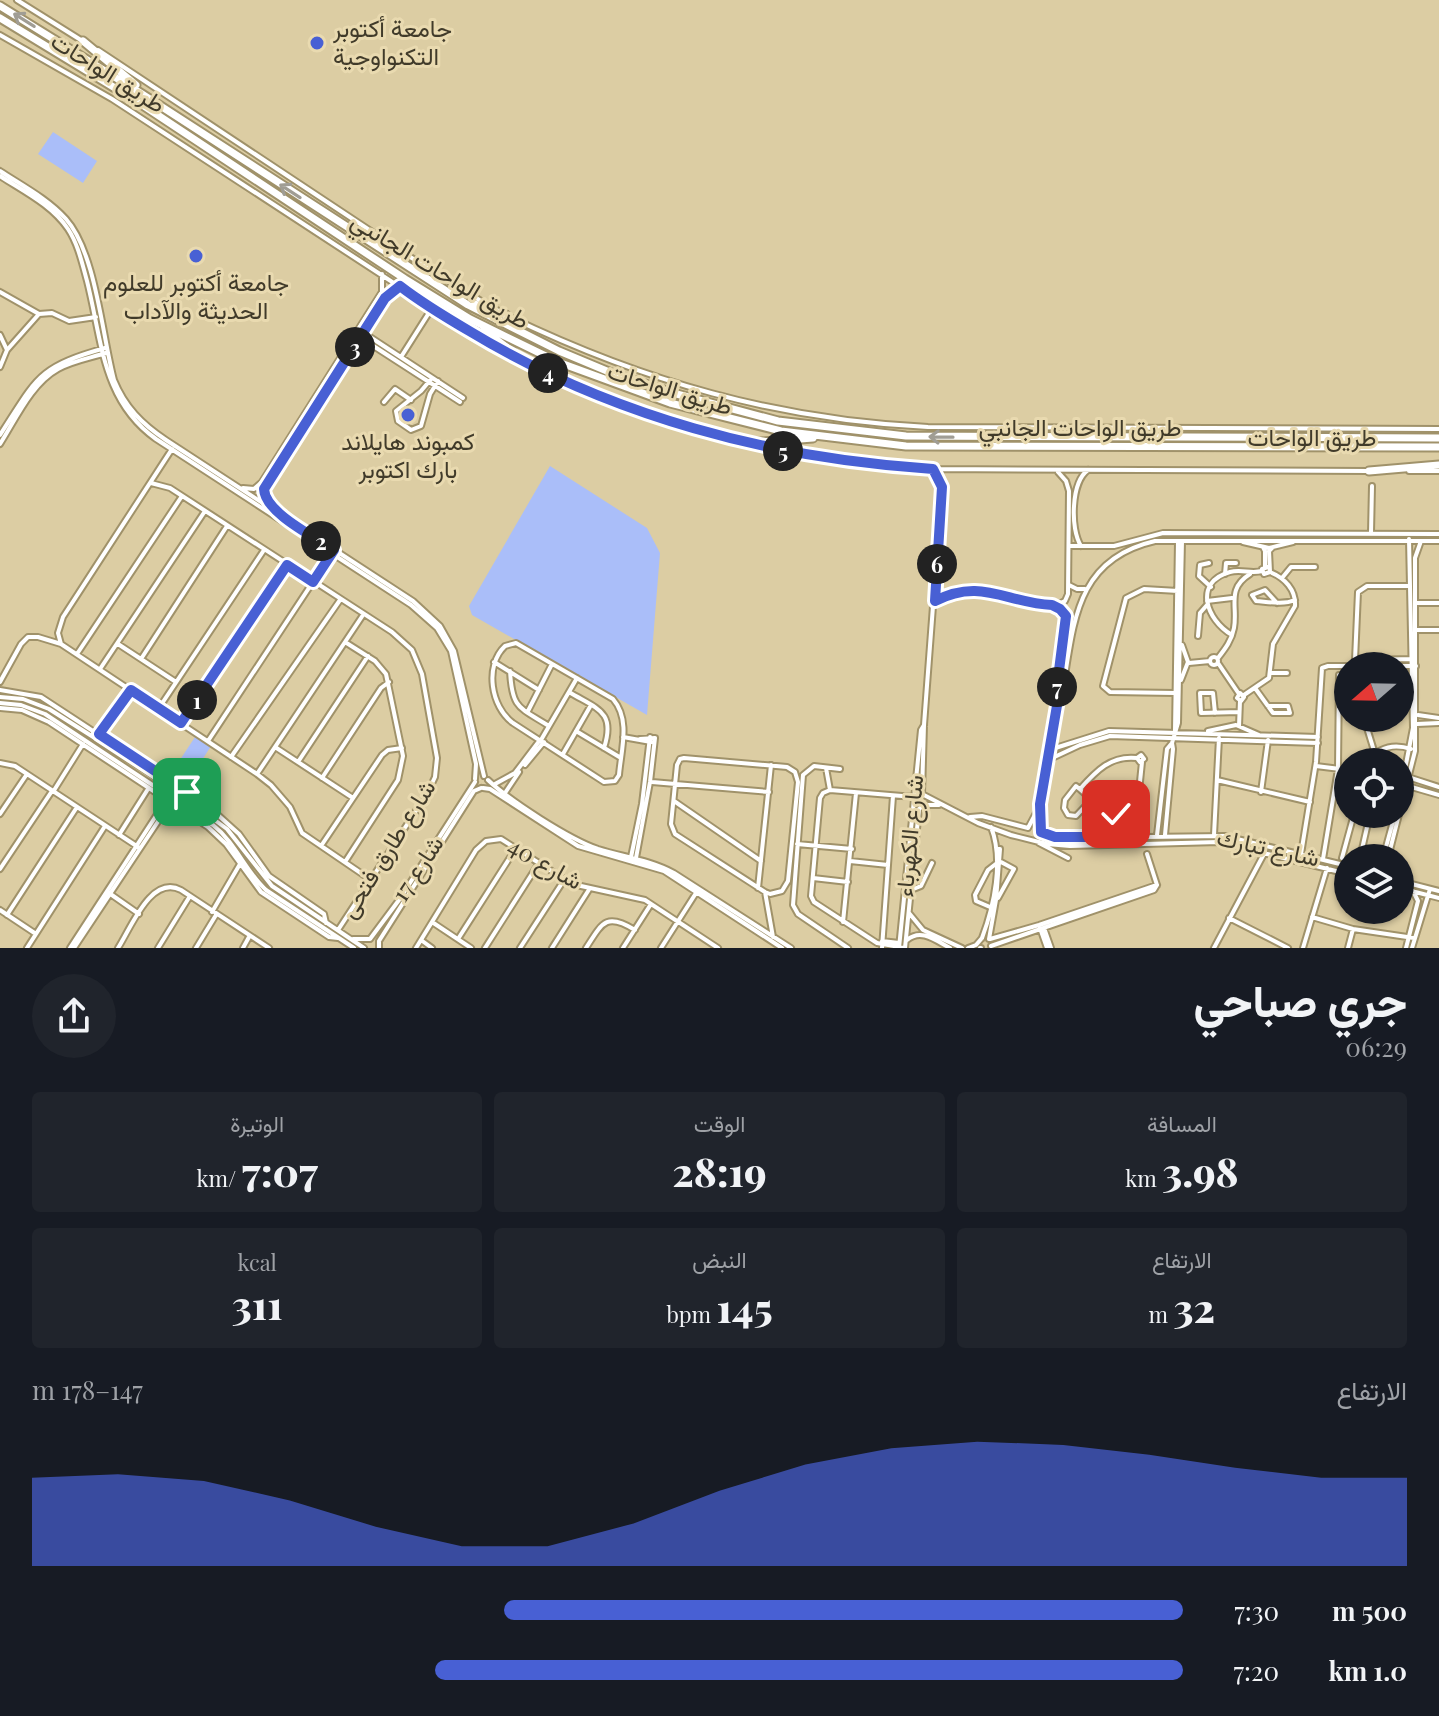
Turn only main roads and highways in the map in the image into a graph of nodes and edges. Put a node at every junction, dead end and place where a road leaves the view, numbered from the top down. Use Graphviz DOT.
graph roads {
  1 [pos="0,6"];
  2 [pos="0,18"];
  3 [pos="83,41"];
  4 [pos="142,94"];
  5 [pos="319,210"];
  6 [pos="315,218"];
  7 [pos="333,219"];
  8 [pos="326,226"];
  9 [pos="468,305"];
  10 [pos="506,315"];
  11 [pos="470,319"];
  12 [pos="527,363"];
  13 [pos="822,437"];
  14 [pos="1439,438"];
  15 [pos="748,443"];
  16 [pos="1439,447"];
  17 [pos="1439,468"];
  18 [pos="1369,471"];
  4 -- 1 [label="highway, طريق الواحات, one-way"];
  2 -- 6 [label="highway, طريق الواحات"];
  3 -- 4 [label="highway"];
  5 -- 4 [label="highway, طريق الواحات, one-way"];
  5 -- 6 [label="highway"];
  5 -- 7 [label="highway, طريق الواحات"];
  6 -- 8 [label="highway, طريق الواحات"];
  7 -- 8 [label="highway"];
  7 -- 9 [label="highway, طريق الواحات"];
  8 -- 11 [label="highway, طريق الواحات"];
  9 -- 10 [label="highway"];
  14 -- 9 [label="highway, طريق الواحات, one-way"];
  11 -- 12 [label="highway"];
  11 -- 13 [label="highway, طريق الواحات"];
  13 -- 15 [label="highway"];
  13 -- 16 [label="highway, طريق الواحات"];
  17 -- 18 [label="highway"];
}
